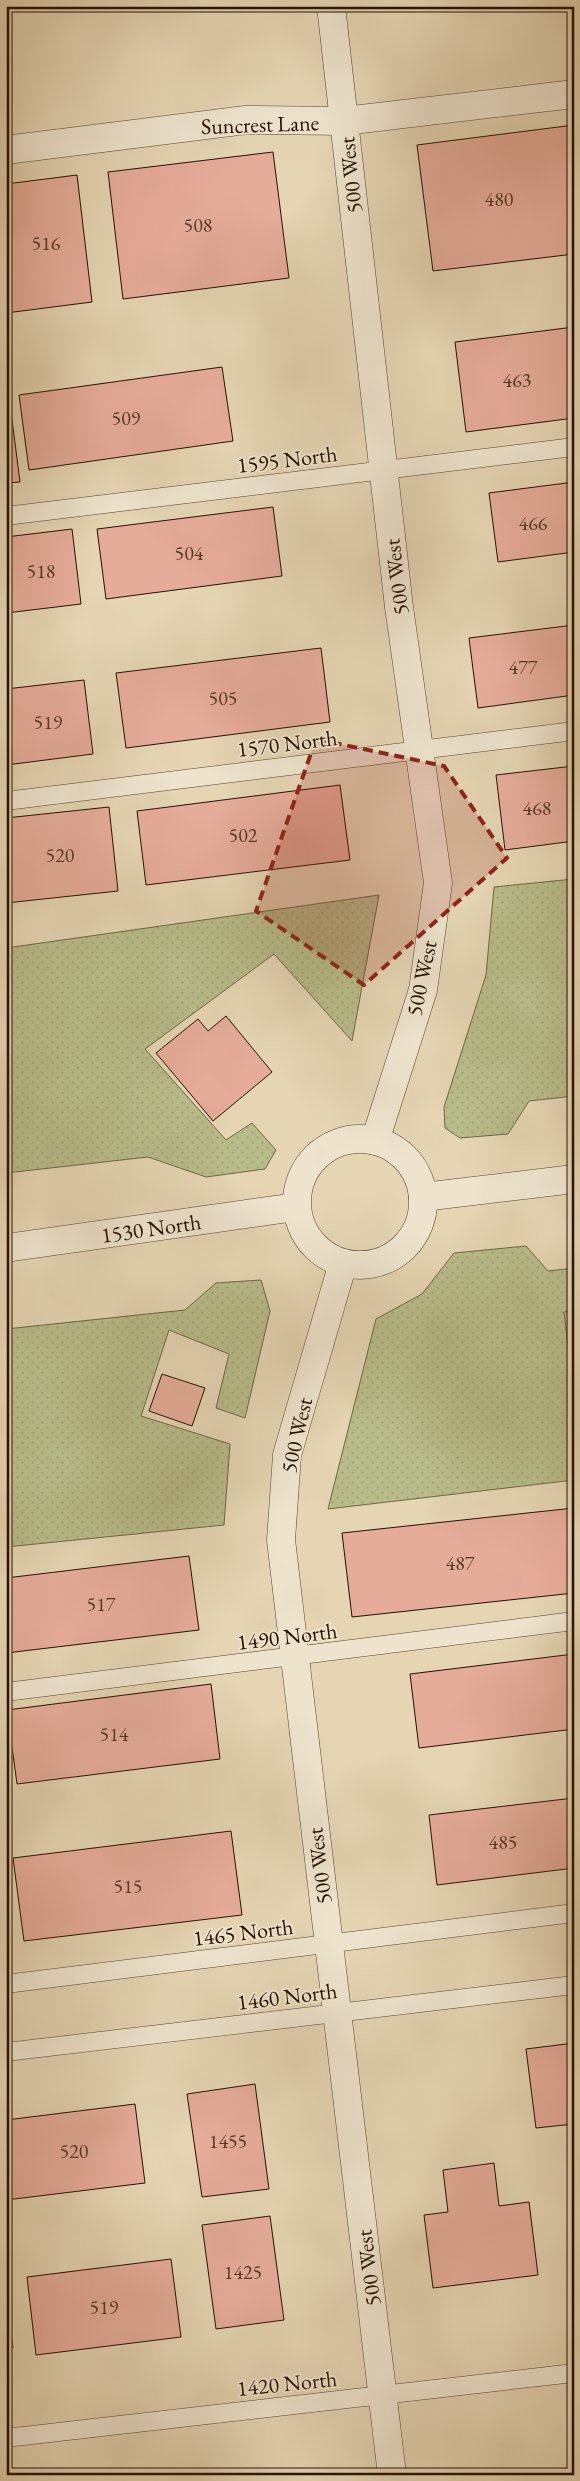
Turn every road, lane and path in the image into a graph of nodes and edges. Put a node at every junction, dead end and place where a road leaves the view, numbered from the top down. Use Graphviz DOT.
graph roads {
  1 [pos="332,6"];
  2 [pos="574,94"];
  3 [pos="344,121"];
  4 [pos="6,150"];
  5 [pos="574,447"];
  6 [pos="383,471"];
  7 [pos="6,516"];
  8 [pos="574,732"];
  9 [pos="420,749"];
  10 [pos="6,801"];
  11 [pos="375,1141"];
  12 [pos="574,1179"];
  13 [pos="423,1198"];
  14 [pos="296,1207"];
  15 [pos="6,1248"];
  16 [pos="343,1263"];
  17 [pos="574,1621"];
  18 [pos="294,1658"];
  19 [pos="6,1692"];
  20 [pos="574,1913"];
  21 [pos="329,1944"];
  22 [pos="6,1984"];
  23 [pos="574,1985"];
  24 [pos="337,2013"];
  25 [pos="6,2052"];
  26 [pos="574,2373"];
  27 [pos="383,2395"];
  28 [pos="6,2438"];
  29 [pos="392,2475"];
  1 -- 3 [label="street, 500 West"];
  2 -- 3 [label="street, Suncrest Lane"];
  3 -- 4 [label="street, Suncrest Lane"];
  3 -- 6 [label="street, 500 West"];
  5 -- 6 [label="lane, 1595 North"];
  6 -- 7 [label="lane, 1595 North"];
  6 -- 9 [label="street, 500 West"];
  8 -- 9 [label="lane, 1570 North"];
  9 -- 10 [label="lane, 1570 North"];
  9 -- 11 [label="street, 500 West"];
  11 -- 13 [label="street"];
  11 -- 14 [label="street"];
  12 -- 13 [label="street"];
  13 -- 16 [label="street"];
  14 -- 15 [label="street, 1530 North"];
  14 -- 16 [label="street"];
  16 -- 18 [label="street, 500 West"];
  17 -- 18 [label="lane, 1490 North"];
  18 -- 19 [label="lane, 1490 North"];
  18 -- 21 [label="street, 500 West"];
  20 -- 21 [label="lane, 1465 North"];
  21 -- 22 [label="lane, 1465 North"];
  21 -- 24 [label="street, 500 West"];
  23 -- 24 [label="lane, 1460 North"];
  24 -- 25 [label="lane, 1460 North"];
  24 -- 27 [label="street, 500 West"];
  26 -- 27 [label="lane, 1420 North"];
  27 -- 28 [label="lane, 1420 North"];
  27 -- 29 [label="street, 500 West"];
}
